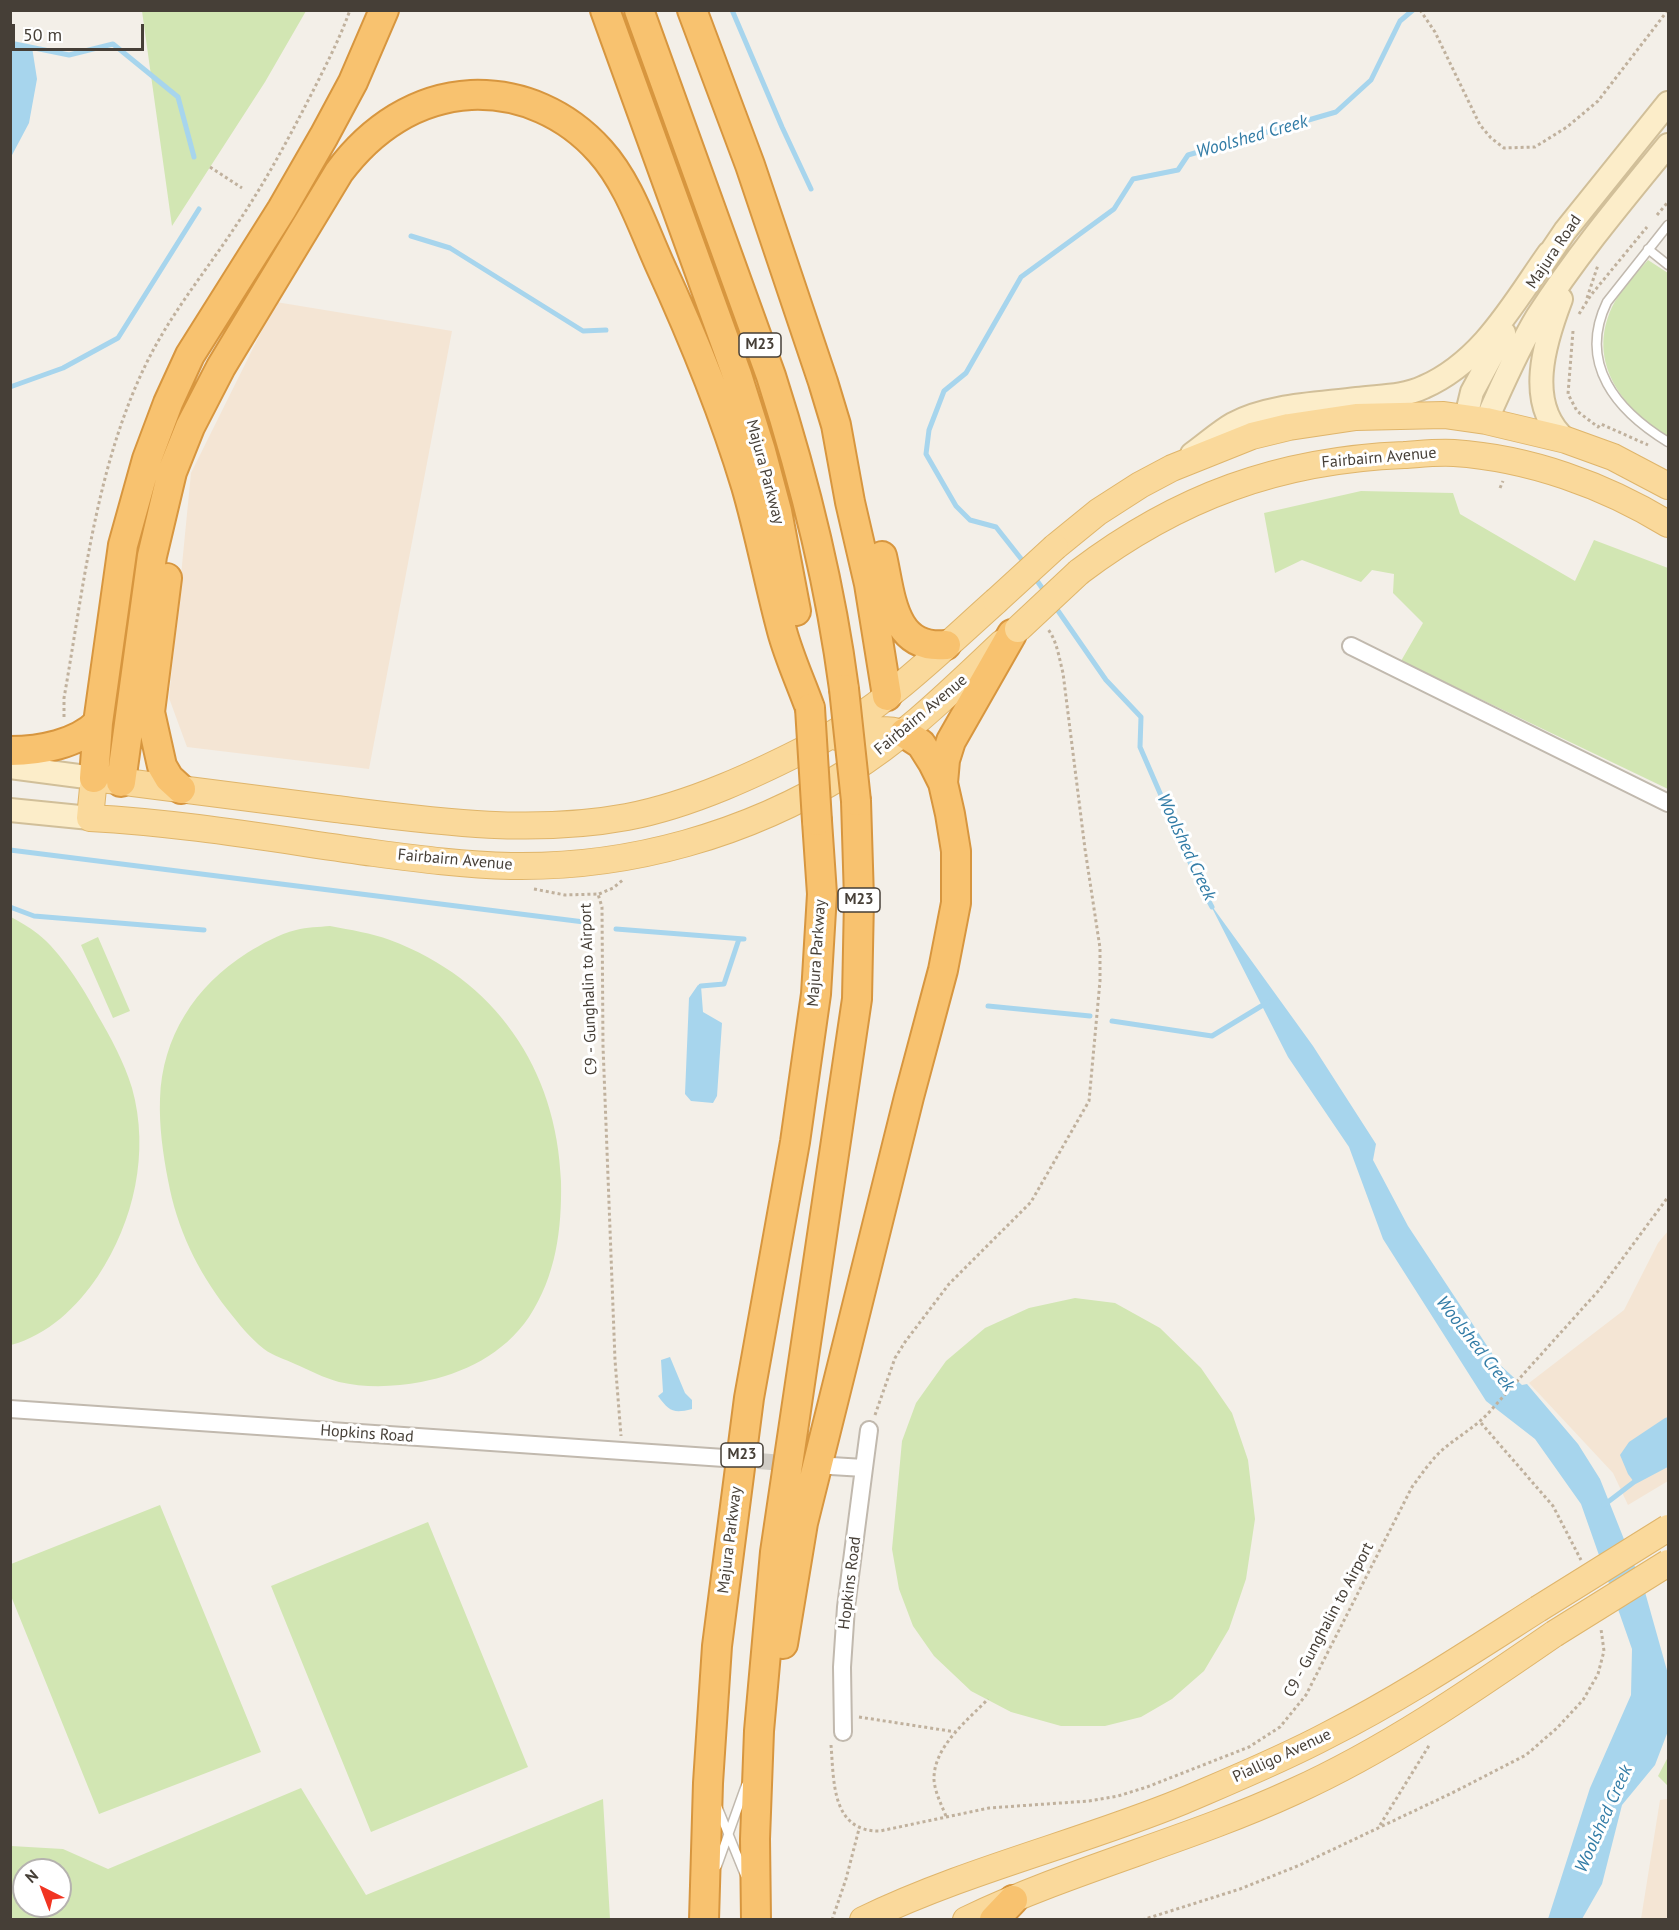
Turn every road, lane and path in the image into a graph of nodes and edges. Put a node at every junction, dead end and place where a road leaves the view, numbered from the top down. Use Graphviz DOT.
graph roads {
  1 [pos="384,10"];
  2 [pos="605,10"];
  3 [pos="639,10"];
  4 [pos="692,10"];
  5 [pos="1420,10"];
  6 [pos="1668,10"];
  7 [pos="1668,103"];
  8 [pos="1668,145"];
  9 [pos="210,167"];
  10 [pos="242,188"];
  11 [pos="1668,225"];
  12 [pos="1648,249"];
  13 [pos="1549,253"];
  14 [pos="1668,266"];
  15 [pos="1572,269"];
  16 [pos="1476,419"];
  17 [pos="836,424"];
  18 [pos="1566,440"];
  19 [pos="1668,442"];
  20 [pos="1464,454"];
  21 [pos="1172,468"];
  22 [pos="172,472"];
  23 [pos="1668,486"];
  24 [pos="1668,524"];
  25 [pos="1045,625"];
  26 [pos="1015,632"];
  27 [pos="946,645"];
  28 [pos="1351,646"];
  29 [pos="887,696"];
  30 [pos="810,708"];
  31 [pos="98,723"];
  32 [pos="896,731"];
  33 [pos="817,742"];
  34 [pos="10,751"];
  35 [pos="10,767"];
  36 [pos="107,780"];
  37 [pos="943,783"];
  38 [pos="181,789"];
  39 [pos="1668,803"];
  40 [pos="10,810"];
  41 [pos="90,818"];
  42 [pos="116,820"];
  43 [pos="533,888"];
  44 [pos="1668,1197"];
  45 [pos="10,1409"];
  46 [pos="869,1430"];
  47 [pos="621,1451"];
  48 [pos="724,1458"];
  49 [pos="831,1466"];
  50 [pos="864,1468"];
  51 [pos="1668,1528"];
  52 [pos="1668,1563"];
  53 [pos="987,1699"];
  54 [pos="842,1714"];
  55 [pos="957,1732"];
  56 [pos="836,1735"];
  57 [pos="1433,1739"];
  58 [pos="758,1748"];
  59 [pos="708,1783"];
  60 [pos="756,1815"];
  61 [pos="946,1816"];
  62 [pos="1378,1827"];
  63 [pos="860,1829"];
  64 [pos="729,1835"];
  65 [pos="704,1909"];
  66 [pos="1004,1910"];
  67 [pos="756,1911"];
  68 [pos="832,1920"];
  69 [pos="863,1920"];
  70 [pos="966,1920"];
  1 -- 31 [label="highway"];
  2 -- 30 [label="highway, Majura Parkway / M23"];
  3 -- 58 [label="highway, Majura Parkway / M23, bridge"];
  4 -- 17 [label="highway"];
  5 -- 6 [label="path"];
  7 -- 13 [label="main road, Majura Road"];
  8 -- 15 [label="main road, Majura Road"];
  9 -- 10 [label="path"];
  11 -- 12 [label="lane"];
  12 -- 14 [label="lane"];
  12 -- 19 [label="lane"];
  13 -- 16 [label="main road, Majura Road"];
  13 -- 21 [label="main road"];
  15 -- 16 [label="main road, Majura Road"];
  15 -- 18 [label="main road"];
  16 -- 18 [label="main road"];
  16 -- 20 [label="main road"];
  16 -- 21 [label="main road"];
  17 -- 27 [label="highway"];
  17 -- 29 [label="highway"];
  18 -- 23 [label="main road"];
  20 -- 24 [label="main road, Fairbairn Avenue"];
  20 -- 26 [label="main road, Fairbairn Avenue, bridge"];
  21 -- 27 [label="main road, bridge"];
  22 -- 30 [label="highway"];
  22 -- 36 [label="highway"];
  22 -- 38 [label="highway"];
  25 -- 46 [label="path"];
  26 -- 32 [label="main road, Fairbairn Avenue"];
  26 -- 37 [label="highway"];
  27 -- 29 [label="main road"];
  28 -- 39 [label="street"];
  29 -- 32 [label="main road"];
  29 -- 33 [label="main road"];
  30 -- 59 [label="highway, Majura Parkway / M23, bridge"];
  31 -- 34 [label="highway"];
  31 -- 36 [label="highway"];
  32 -- 33 [label="main road"];
  32 -- 37 [label="highway"];
  32 -- 42 [label="main road, Fairbairn Avenue"];
  33 -- 38 [label="main road"];
  35 -- 36 [label="main road"];
  36 -- 38 [label="main road"];
  36 -- 41 [label="main road"];
  36 -- 42 [label="main road"];
  37 -- 60 [label="highway"];
  40 -- 41 [label="main road, Fairbairn Avenue"];
  41 -- 42 [label="main road, Fairbairn Avenue"];
  43 -- 47 [label="path, C9 - Gunghalin to Airport"];
  44 -- 61 [label="path, C9 - Gunghalin to Airport"];
  45 -- 47 [label="street, Hopkins Road"];
  46 -- 50 [label="street, Hopkins Road"];
  47 -- 48 [label="street, Hopkins Road"];
  49 -- 50 [label="street"];
  50 -- 54 [label="street, Hopkins Road"];
  51 -- 69 [label="main road, Pialligo Avenue, bridge"];
  52 -- 66 [label="main road, bridge"];
  53 -- 55 [label="path"];
  54 -- 55 [label="path"];
  54 -- 56 [label="street, Hopkins Road"];
  55 -- 61 [label="path"];
  56 -- 63 [label="path"];
  57 -- 62 [label="path"];
  58 -- 60 [label="highway, Majura Parkway / M23"];
  58 -- 64 [label="lane"];
  59 -- 64 [label="lane"];
  59 -- 65 [label="highway, Majura Parkway / M23"];
  60 -- 67 [label="highway, Majura Parkway / M23"];
  61 -- 63 [label="path, C9 - Gunghalin to Airport"];
  63 -- 68 [label="path"];
  64 -- 65 [label="lane"];
  64 -- 67 [label="lane"];
  66 -- 70 [label="main road"];
}
